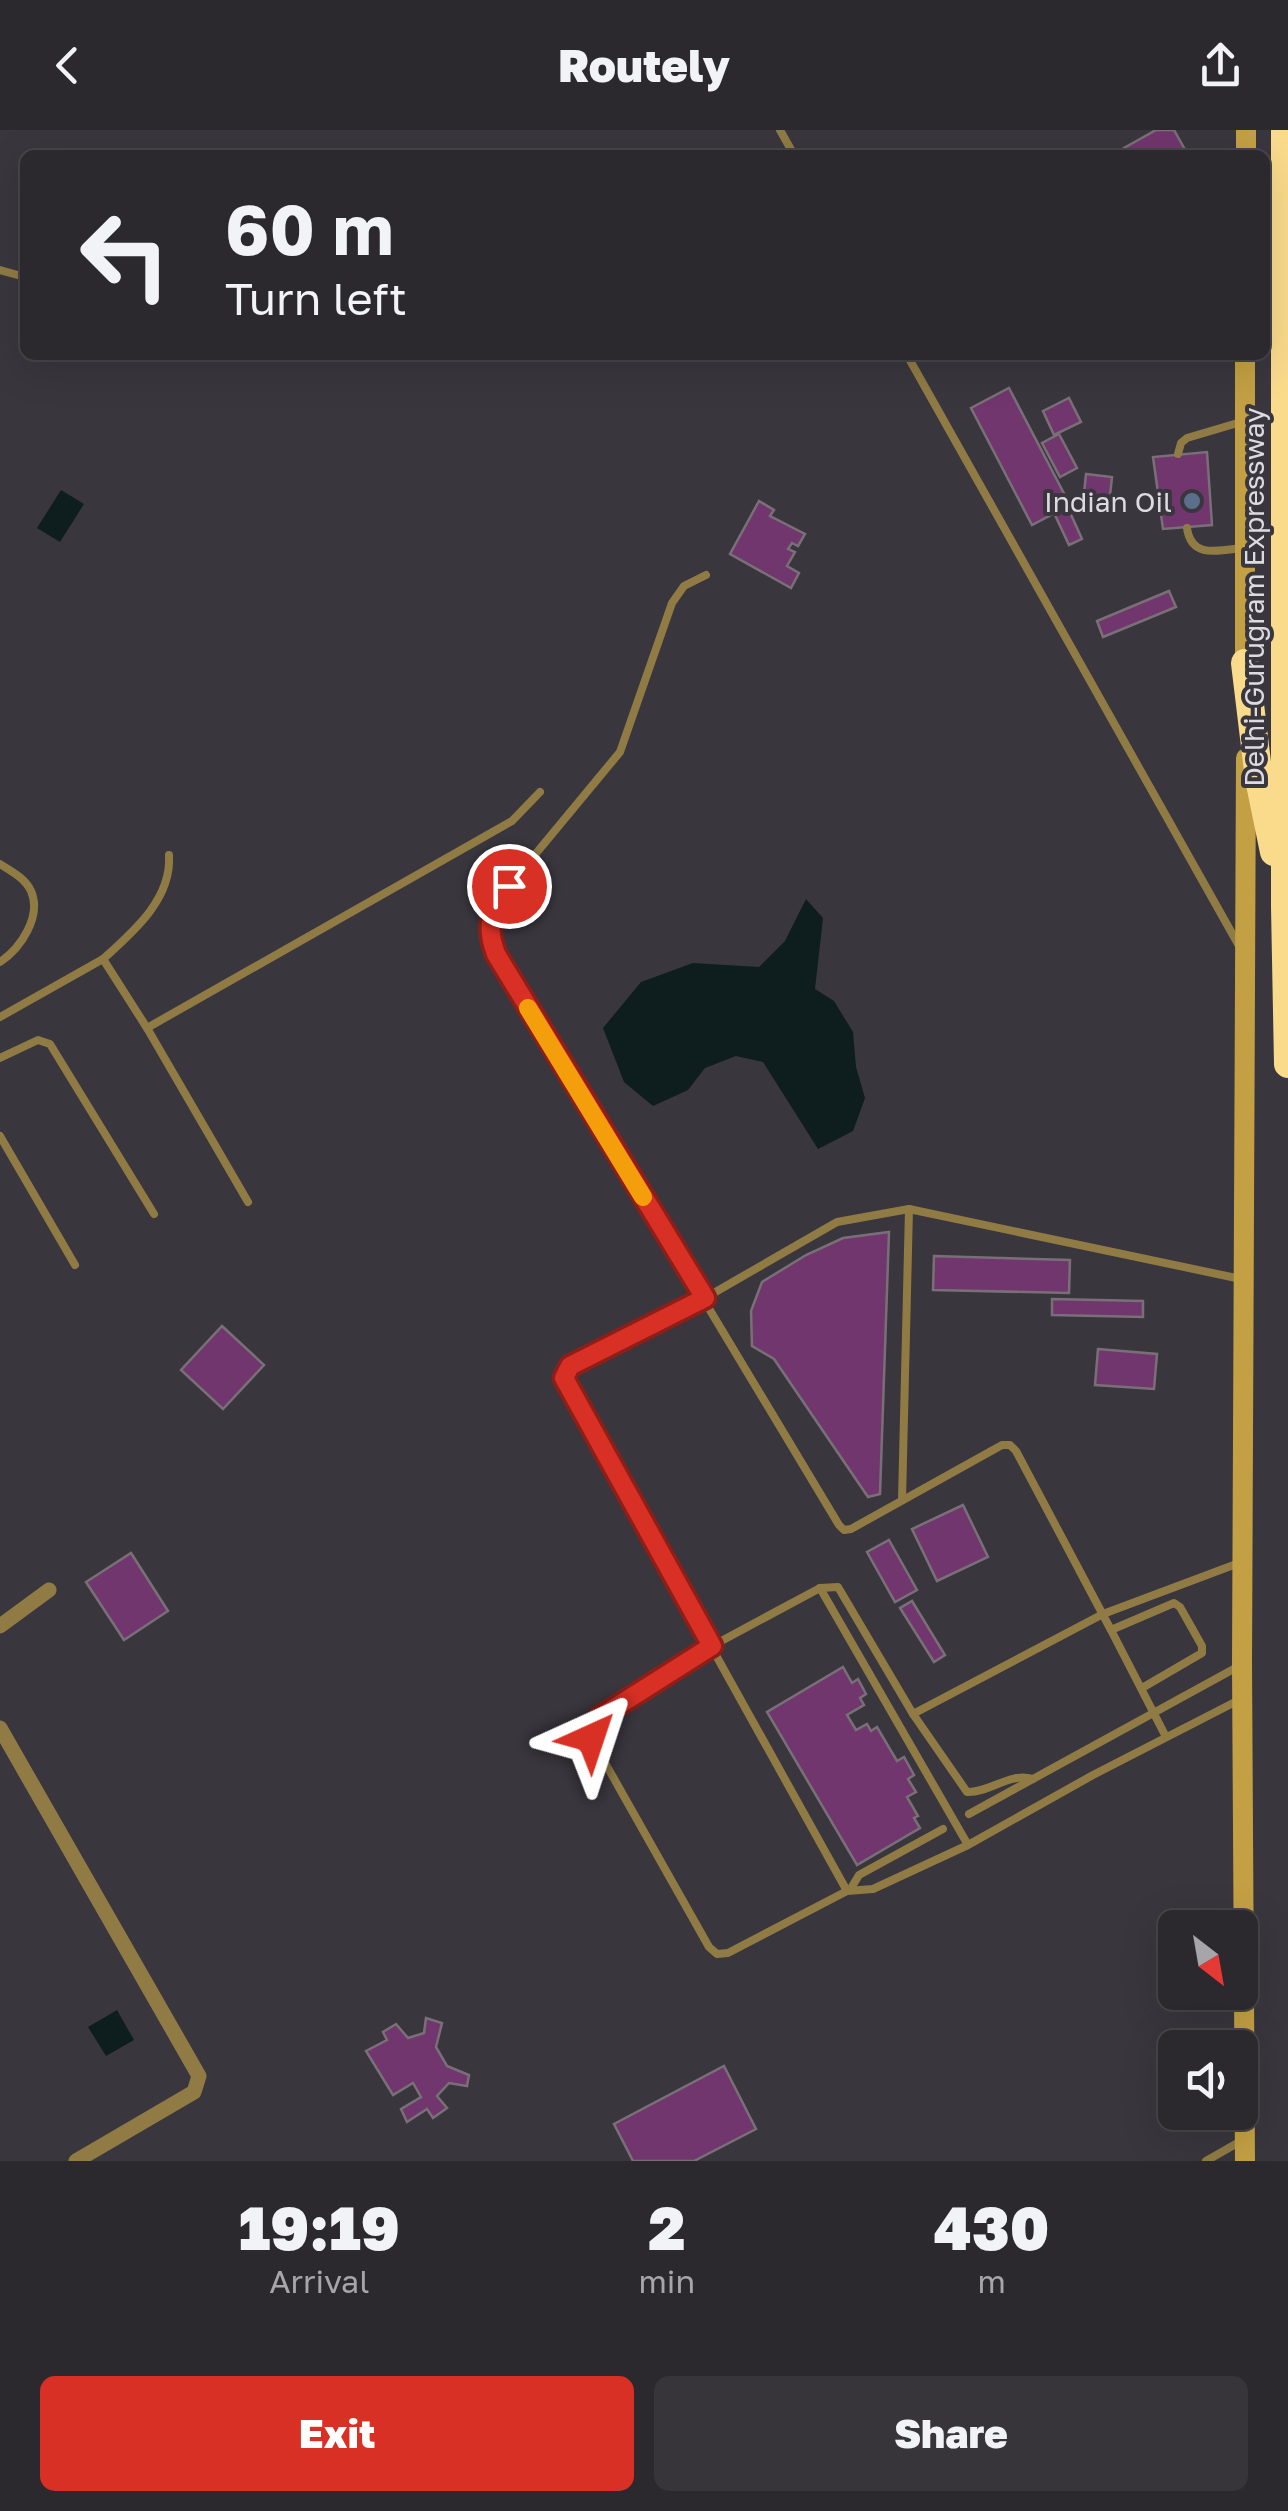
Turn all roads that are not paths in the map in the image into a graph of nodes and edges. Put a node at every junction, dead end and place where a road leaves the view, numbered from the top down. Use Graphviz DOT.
graph roads {
  1 [pos="1285,130"];
  2 [pos="910,360"];
  3 [pos="1246,360"];
  4 [pos="1245,421"];
  5 [pos="1178,454"];
  6 [pos="1187,528"];
  7 [pos="1245,548"];
  8 [pos="706,575"];
  9 [pos="1245,663"];
  10 [pos="540,792"];
  11 [pos="169,855"];
  12 [pos="0,864"];
  13 [pos="1285,907"];
  14 [pos="104,959"];
  15 [pos="1247,960"];
  16 [pos="0,962"];
  17 [pos="0,1017"];
  18 [pos="146,1028"];
  19 [pos="0,1058"];
  20 [pos="1288,1064"];
  21 [pos="0,1136"];
  22 [pos="248,1202"];
  23 [pos="908,1210"];
  24 [pos="154,1214"];
  25 [pos="75,1265"];
  26 [pos="1245,1280"];
  27 [pos="705,1298"];
  28 [pos="902,1500"];
  29 [pos="1243,1561"];
  30 [pos="820,1588"];
  31 [pos="49,1590"];
  32 [pos="1102,1614"];
  33 [pos="0,1626"];
  34 [pos="1112,1630"];
  35 [pos="712,1646"];
  36 [pos="1242,1664"];
  37 [pos="1142,1688"];
  38 [pos="1243,1698"];
  39 [pos="912,1714"];
  40 [pos="1154,1714"];
  41 [pos="0,1728"];
  42 [pos="1166,1737"];
  43 [pos="1033,1779"];
  44 [pos="969,1814"];
  45 [pos="942,1829"];
  46 [pos="968,1845"];
  47 [pos="848,1891"];
  48 [pos="1245,2139"];
  49 [pos="76,2161"];
  50 [pos="1206,2161"];
  51 [pos="1245,2161"];
  1 -- 13 [label="highway, Delhi-Gurugram Expressway"];
  2 -- 15 [label="lane"];
  3 -- 4 [label="main road"];
  4 -- 5 [label="lane"];
  4 -- 7 [label="main road"];
  6 -- 7 [label="lane"];
  7 -- 9 [label="main road"];
  8 -- 27 [label="lane"];
  9 -- 13 [label="highway"];
  9 -- 15 [label="main road"];
  10 -- 18 [label="lane"];
  11 -- 14 [label="lane"];
  12 -- 16 [label="lane"];
  13 -- 20 [label="highway, Delhi-Gurugram Expressway"];
  14 -- 17 [label="lane"];
  14 -- 18 [label="lane"];
  15 -- 26 [label="main road"];
  18 -- 22 [label="lane"];
  19 -- 24 [label="lane"];
  21 -- 25 [label="lane"];
  23 -- 26 [label="lane"];
  23 -- 27 [label="lane"];
  23 -- 28 [label="lane"];
  26 -- 29 [label="main road"];
  27 -- 28 [label="lane"];
  27 -- 35 [label="lane"];
  28 -- 32 [label="lane"];
  29 -- 32 [label="lane"];
  29 -- 36 [label="main road"];
  30 -- 35 [label="lane"];
  30 -- 39 [label="lane"];
  30 -- 46 [label="lane"];
  31 -- 33 [label="street"];
  32 -- 34 [label="lane"];
  32 -- 39 [label="lane"];
  34 -- 37 [label="lane"];
  34 -- 37 [label="lane"];
  35 -- 47 [label="lane"];
  35 -- 47 [label="lane"];
  36 -- 38 [label="main road"];
  36 -- 40 [label="lane"];
  37 -- 40 [label="lane"];
  38 -- 42 [label="lane"];
  38 -- 48 [label="main road"];
  39 -- 43 [label="lane"];
  40 -- 42 [label="lane"];
  40 -- 43 [label="lane"];
  41 -- 49 [label="street"];
  42 -- 46 [label="lane"];
  43 -- 44 [label="lane"];
  45 -- 47 [label="lane"];
  46 -- 47 [label="lane"];
  48 -- 50 [label="lane"];
  48 -- 51 [label="main road"];
}
